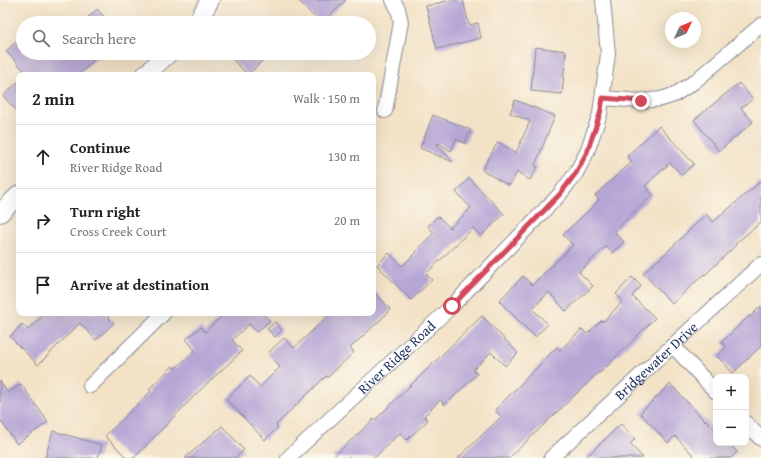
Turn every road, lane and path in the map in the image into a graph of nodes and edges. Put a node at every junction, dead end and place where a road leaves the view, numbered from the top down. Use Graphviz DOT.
graph roads {
  1 [pos="210,0"];
  2 [pos="393,0"];
  3 [pos="603,0"];
  4 [pos="201,16"];
  5 [pos="761,24"];
  6 [pos="161,60"];
  7 [pos="148,72"];
  8 [pos="603,98"];
  9 [pos="385,111"];
  10 [pos="16,197"];
  11 [pos="0,213"];
  12 [pos="761,264"];
  13 [pos="161,316"];
  14 [pos="673,346"];
  15 [pos="90,386"];
  16 [pos="713,389"];
  17 [pos="749,426"];
  18 [pos="761,439"];
  19 [pos="288,458"];
  20 [pos="552,458"];
  1 -- 4 [label="street"];
  2 -- 9 [label="street"];
  3 -- 8 [label="street, River Ridge Road"];
  5 -- 8 [label="street"];
  6 -- 7 [label="street"];
  8 -- 19 [label="street, River Ridge Road"];
  10 -- 11 [label="street"];
  12 -- 14 [label="street, Bridgewater Drive"];
  13 -- 15 [label="street"];
  14 -- 16 [label="street"];
  14 -- 20 [label="street, Bridgewater Drive"];
  17 -- 18 [label="street"];
}
